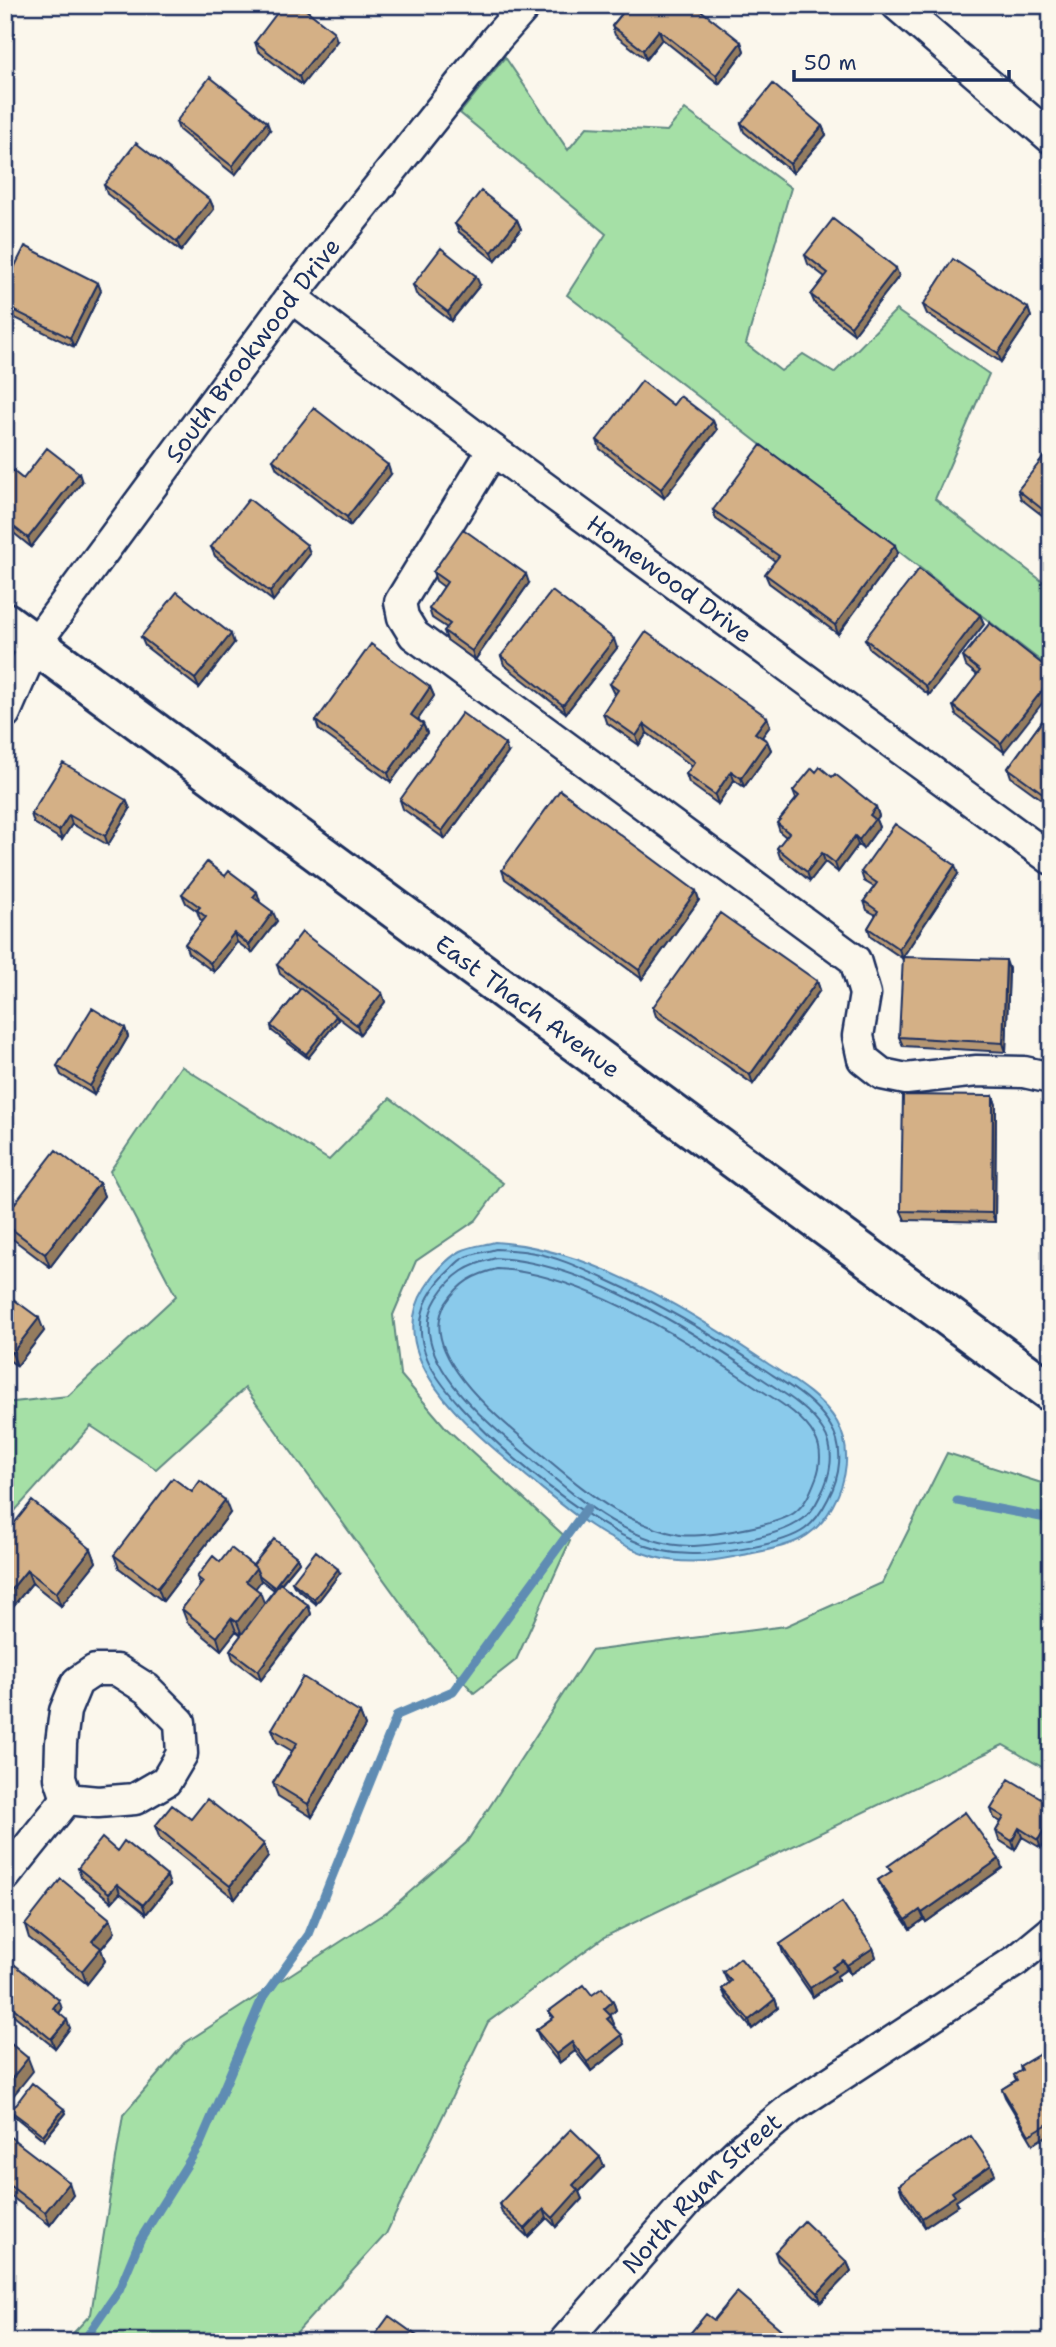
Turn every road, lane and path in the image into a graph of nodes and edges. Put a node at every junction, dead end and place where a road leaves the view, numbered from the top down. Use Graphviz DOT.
graph roads {
  1 [pos="526,5"];
  2 [pos="897,5"];
  3 [pos="1048,129"];
  4 [pos="291,297"];
  5 [pos="493,450"];
  6 [pos="20,633"];
  7 [pos="5,713"];
  8 [pos="1051,859"];
  9 [pos="1051,1078"];
  10 [pos="1051,1392"];
  11 [pos="66,1799"];
  12 [pos="5,1876"];
  13 [pos="1051,1932"];
  14 [pos="564,2342"];
  1 -- 4 [label="street, South Brookwood Drive"];
  2 -- 3 [label="street"];
  4 -- 5 [label="street, Homewood Drive"];
  4 -- 6 [label="street, South Brookwood Drive"];
  5 -- 8 [label="street, Homewood Drive"];
  5 -- 9 [label="street"];
  6 -- 7 [label="street, South Brookwood Drive"];
  6 -- 10 [label="street, East Thach Avenue"];
  11 -- 11 [label="street"];
  11 -- 12 [label="street"];
  13 -- 14 [label="street, North Ryan Street"];
}
